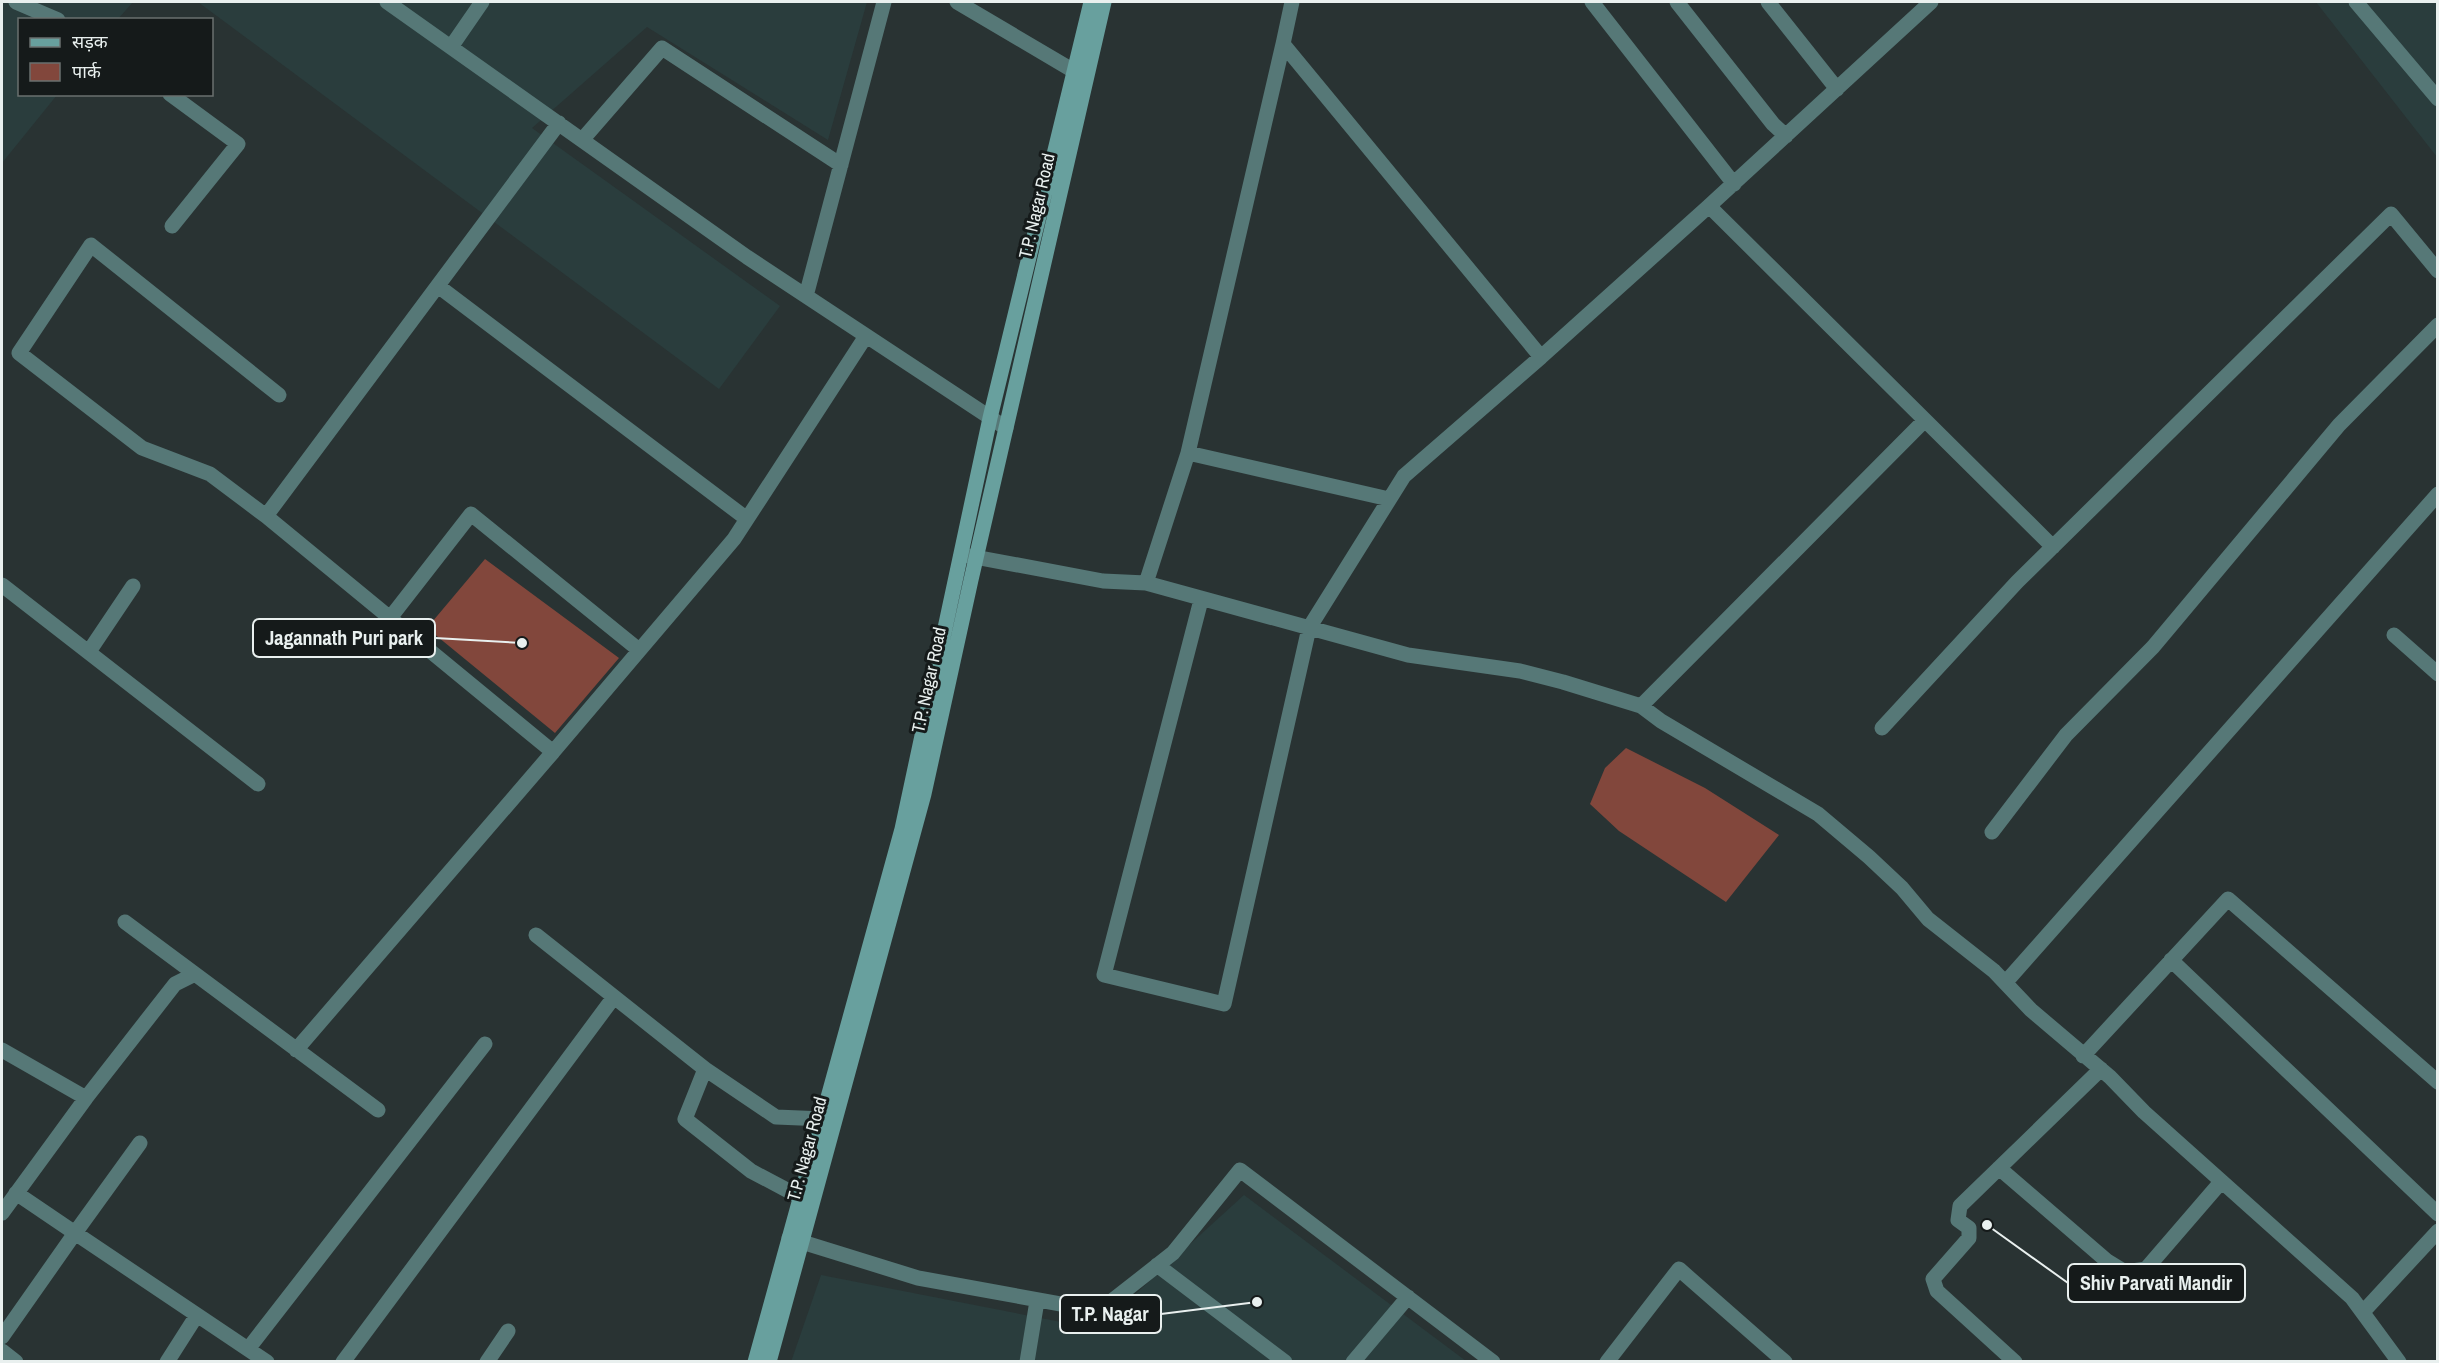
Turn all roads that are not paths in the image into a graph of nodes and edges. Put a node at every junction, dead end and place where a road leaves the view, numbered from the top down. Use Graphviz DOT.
graph roads {
  1 [pos="16,2"];
  2 [pos="387,2"];
  3 [pos="482,2"];
  4 [pos="884,2"];
  5 [pos="957,2"];
  6 [pos="1091,2"];
  7 [pos="1104,2"];
  8 [pos="1292,2"];
  9 [pos="1592,2"];
  10 [pos="1677,2"];
  11 [pos="1768,2"];
  12 [pos="2356,2"];
  13 [pos="1923,4"];
  14 [pos="53,18"];
  15 [pos="1283,44"];
  16 [pos="452,47"];
  17 [pos="1081,75"];
  18 [pos="1837,89"];
  19 [pos="173,96"];
  20 [pos="2438,99"];
  21 [pos="559,123"];
  22 [pos="1786,136"];
  23 [pos="582,140"];
  24 [pos="841,165"];
  25 [pos="1734,184"];
  26 [pos="1709,206"];
  27 [pos="171,226"];
  28 [pos="2438,271"];
  29 [pos="438,286"];
  30 [pos="806,296"];
  31 [pos="2438,325"];
  32 [pos="866,336"];
  33 [pos="1541,357"];
  34 [pos="279,395"];
  35 [pos="990,418"];
  36 [pos="1924,421"];
  37 [pos="1006,428"];
  38 [pos="1188,453"];
  39 [pos="2438,494"];
  40 [pos="1389,498"];
  41 [pos="266,516"];
  42 [pos="747,519"];
  43 [pos="2053,547"];
  44 [pos="968,556"];
  45 [pos="1146,584"];
  46 [pos="2,585"];
  47 [pos="134,586"];
  48 [pos="1201,600"];
  49 [pos="390,618"];
  50 [pos="1309,628"];
  51 [pos="2394,635"];
  52 [pos="90,650"];
  53 [pos="639,650"];
  54 [pos="2438,674"];
  55 [pos="1641,706"];
  56 [pos="1882,728"];
  57 [pos="553,752"];
  58 [pos="258,784"];
  59 [pos="1992,832"];
  60 [pos="125,922"];
  61 [pos="536,934"];
  62 [pos="2171,960"];
  63 [pos="195,974"];
  64 [pos="2005,983"];
  65 [pos="614,997"];
  66 [pos="485,1044"];
  67 [pos="2,1050"];
  68 [pos="296,1050"];
  69 [pos="2083,1056"];
  70 [pos="705,1069"];
  71 [pos="2101,1069"];
  72 [pos="2438,1082"];
  73 [pos="86,1098"];
  74 [pos="378,1110"];
  75 [pos="824,1119"];
  76 [pos="140,1143"];
  77 [pos="1999,1168"];
  78 [pos="2221,1182"];
  79 [pos="16,1193"];
  80 [pos="800,1197"];
  81 [pos="2,1213"];
  82 [pos="2438,1214"];
  83 [pos="2438,1231"];
  84 [pos="75,1233"];
  85 [pos="795,1240"];
  86 [pos="1157,1265"];
  87 [pos="1408,1297"];
  88 [pos="1037,1302"];
  89 [pos="2363,1312"];
  90 [pos="197,1315"];
  91 [pos="508,1331"];
  92 [pos="2,1337"];
  93 [pos="248,1349"];
  94 [pos="2,1351"];
  95 [pos="16,1362"];
  96 [pos="166,1362"];
  97 [pos="267,1362"];
  98 [pos="343,1362"];
  99 [pos="487,1362"];
  100 [pos="755,1362"];
  101 [pos="769,1362"];
  102 [pos="1027,1362"];
  103 [pos="1285,1362"];
  104 [pos="1353,1362"];
  105 [pos="1493,1362"];
  106 [pos="1607,1362"];
  107 [pos="1785,1362"];
  108 [pos="2015,1362"];
  109 [pos="2399,1362"];
  1 -- 14 [label="street"];
  2 -- 16 [label="street"];
  3 -- 16 [label="street"];
  4 -- 24 [label="street"];
  5 -- 17 [label="street"];
  6 -- 17 [label="main road"];
  7 -- 17 [label="main road, T.P. Nagar Road"];
  8 -- 15 [label="street"];
  9 -- 25 [label="street"];
  10 -- 22 [label="street"];
  11 -- 18 [label="street"];
  12 -- 20 [label="street"];
  13 -- 18 [label="street"];
  15 -- 33 [label="street"];
  15 -- 38 [label="street"];
  16 -- 21 [label="street"];
  17 -- 35 [label="main road"];
  17 -- 37 [label="main road, T.P. Nagar Road"];
  18 -- 22 [label="street"];
  19 -- 27 [label="street"];
  21 -- 23 [label="street"];
  21 -- 29 [label="street"];
  22 -- 25 [label="street"];
  23 -- 24 [label="street"];
  23 -- 30 [label="street"];
  24 -- 30 [label="street"];
  25 -- 26 [label="street"];
  26 -- 33 [label="street"];
  26 -- 36 [label="street"];
  28 -- 43 [label="street"];
  29 -- 41 [label="street"];
  29 -- 42 [label="street"];
  30 -- 32 [label="street"];
  31 -- 59 [label="street"];
  32 -- 35 [label="street"];
  32 -- 42 [label="street"];
  33 -- 40 [label="street"];
  34 -- 41 [label="street"];
  35 -- 37 [label="street"];
  35 -- 44 [label="main road"];
  36 -- 43 [label="street"];
  36 -- 55 [label="street"];
  37 -- 44 [label="main road, T.P. Nagar Road"];
  38 -- 40 [label="street"];
  38 -- 45 [label="street"];
  39 -- 64 [label="street"];
  40 -- 50 [label="street"];
  41 -- 49 [label="street"];
  42 -- 53 [label="street"];
  43 -- 56 [label="street"];
  44 -- 45 [label="street"];
  44 -- 75 [label="main road"];
  44 -- 85 [label="main road, T.P. Nagar Road"];
  45 -- 48 [label="street"];
  46 -- 52 [label="street"];
  47 -- 52 [label="street"];
  48 -- 50 [label="street"];
  48 -- 50 [label="street"];
  49 -- 53 [label="street"];
  49 -- 57 [label="street"];
  50 -- 55 [label="street"];
  51 -- 54 [label="street"];
  52 -- 58 [label="street"];
  53 -- 57 [label="street"];
  55 -- 64 [label="street"];
  57 -- 68 [label="street"];
  60 -- 63 [label="street"];
  61 -- 65 [label="street"];
  62 -- 69 [label="street"];
  62 -- 72 [label="street"];
  62 -- 82 [label="street"];
  63 -- 68 [label="street"];
  63 -- 73 [label="street"];
  64 -- 69 [label="street"];
  65 -- 70 [label="street"];
  65 -- 98 [label="street"];
  66 -- 93 [label="street"];
  67 -- 73 [label="street"];
  68 -- 74 [label="street"];
  69 -- 71 [label="street"];
  70 -- 75 [label="street"];
  70 -- 80 [label="street"];
  71 -- 77 [label="street"];
  71 -- 78 [label="street"];
  73 -- 79 [label="street"];
  75 -- 80 [label="main road"];
  76 -- 84 [label="street"];
  77 -- 78 [label="street"];
  77 -- 108 [label="street"];
  78 -- 89 [label="street"];
  79 -- 81 [label="street"];
  79 -- 84 [label="street"];
  80 -- 85 [label="main road"];
  83 -- 89 [label="street"];
  84 -- 90 [label="street"];
  84 -- 92 [label="street"];
  85 -- 88 [label="street"];
  85 -- 100 [label="main road"];
  85 -- 101 [label="main road, T.P. Nagar Road"];
  86 -- 87 [label="street"];
  86 -- 88 [label="street"];
  86 -- 103 [label="street"];
  87 -- 104 [label="street"];
  87 -- 105 [label="street"];
  88 -- 102 [label="street"];
  89 -- 109 [label="street"];
  90 -- 93 [label="street"];
  90 -- 96 [label="street"];
  91 -- 99 [label="street"];
  93 -- 97 [label="street"];
  94 -- 95 [label="street"];
  106 -- 107 [label="street"];
}
